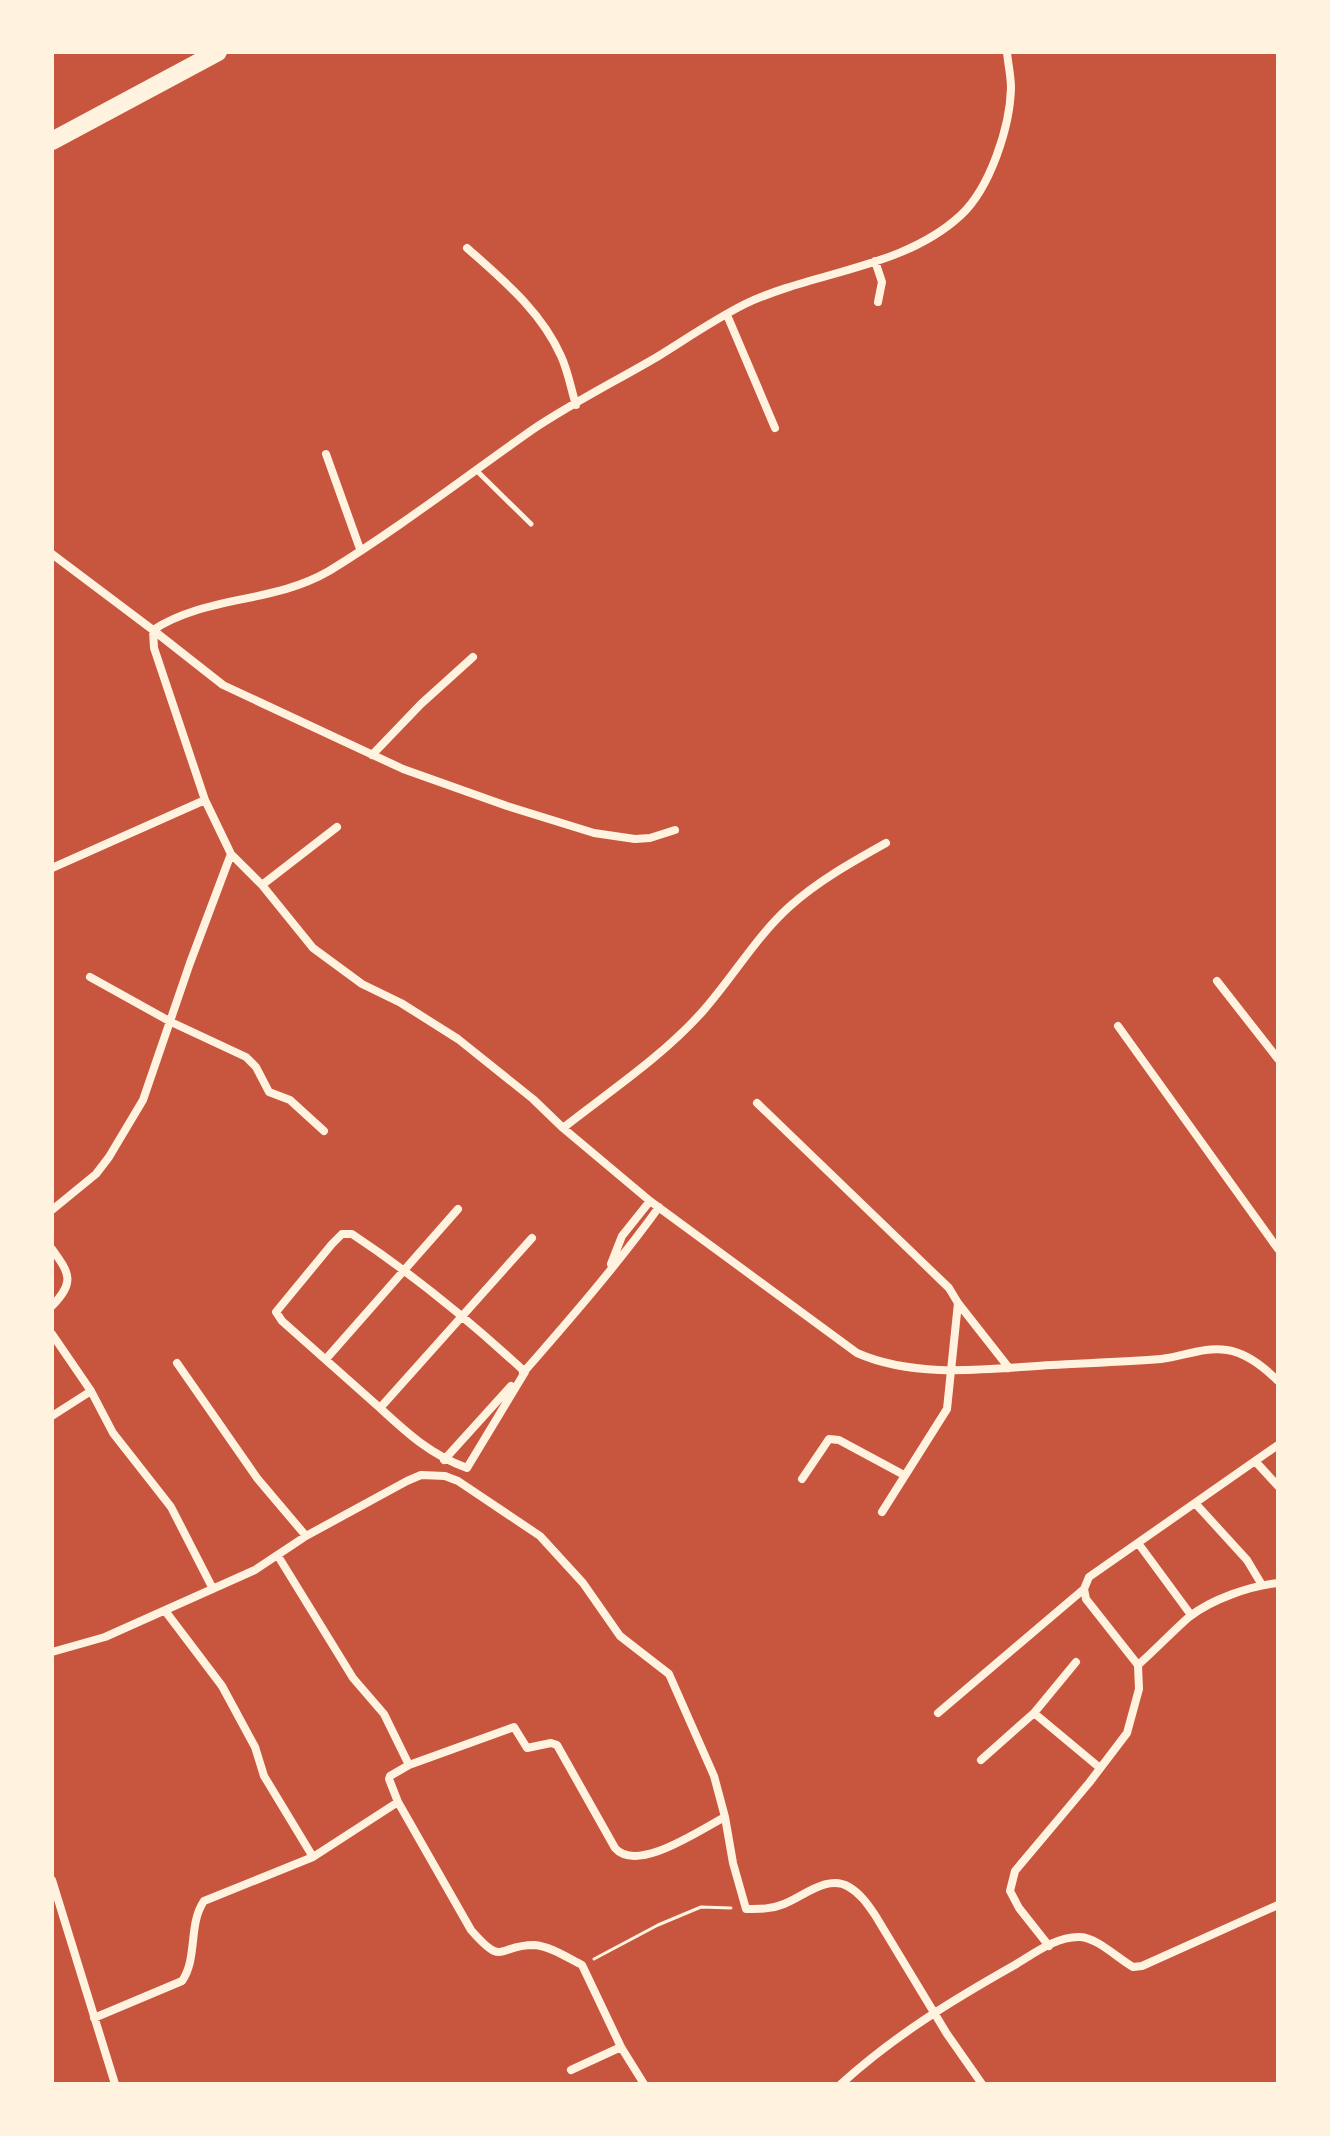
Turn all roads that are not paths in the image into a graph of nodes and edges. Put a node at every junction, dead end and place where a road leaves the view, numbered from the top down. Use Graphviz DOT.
graph roads {
  1 [pos="218,52"];
  2 [pos="1007,52"];
  3 [pos="52,141"];
  4 [pos="467,248"];
  5 [pos="875,261"];
  6 [pos="878,302"];
  7 [pos="727,315"];
  8 [pos="576,405"];
  9 [pos="775,428"];
  10 [pos="326,454"];
  11 [pos="477,471"];
  12 [pos="531,524"];
  13 [pos="360,549"];
  14 [pos="52,554"];
  15 [pos="153,630"];
  16 [pos="473,657"];
  17 [pos="372,755"];
  18 [pos="205,800"];
  19 [pos="337,827"];
  20 [pos="675,830"];
  21 [pos="886,843"];
  22 [pos="231,854"];
  23 [pos="52,868"];
  24 [pos="262,885"];
  25 [pos="90,977"];
  26 [pos="1217,981"];
  27 [pos="171,1022"];
  28 [pos="1118,1026"];
  29 [pos="1278,1059"];
  30 [pos="757,1103"];
  31 [pos="563,1128"];
  32 [pos="324,1131"];
  33 [pos="650,1201"];
  34 [pos="659,1207"];
  35 [pos="458,1209"];
  36 [pos="52,1210"];
  37 [pos="532,1238"];
  38 [pos="52,1249"];
  39 [pos="1278,1249"];
  40 [pos="610,1268"];
  41 [pos="405,1269"];
  42 [pos="958,1303"];
  43 [pos="52,1306"];
  44 [pos="464,1316"];
  45 [pos="52,1334"];
  46 [pos="326,1359"];
  47 [pos="177,1363"];
  48 [pos="1009,1368"];
  49 [pos="950,1369"];
  50 [pos="525,1372"];
  51 [pos="1278,1381"];
  52 [pos="91,1391"];
  53 [pos="380,1408"];
  54 [pos="52,1416"];
  55 [pos="1278,1445"];
  56 [pos="444,1460"];
  57 [pos="1255,1461"];
  58 [pos="904,1475"];
  59 [pos="802,1479"];
  60 [pos="1278,1486"];
  61 [pos="1195,1503"];
  62 [pos="882,1512"];
  63 [pos="306,1536"];
  64 [pos="1138,1543"];
  65 [pos="278,1556"];
  66 [pos="1278,1583"];
  67 [pos="1262,1585"];
  68 [pos="213,1589"];
  69 [pos="1084,1589"];
  70 [pos="166,1612"];
  71 [pos="1191,1615"];
  72 [pos="52,1652"];
  73 [pos="1076,1662"];
  74 [pos="1138,1665"];
  75 [pos="938,1713"];
  76 [pos="1034,1713"];
  77 [pos="981,1760"];
  78 [pos="409,1765"];
  79 [pos="1100,1768"];
  80 [pos="398,1802"];
  81 [pos="725,1817"];
  82 [pos="313,1857"];
  83 [pos="52,1880"];
  84 [pos="1278,1905"];
  85 [pos="1049,1946"];
  86 [pos="933,2012"];
  87 [pos="94,2018"];
  88 [pos="621,2047"];
  89 [pos="571,2070"];
  90 [pos="115,2084"];
  91 [pos="644,2084"];
  92 [pos="841,2084"];
  93 [pos="982,2084"];
  1 -- 3 [label="highway"];
  2 -- 5 [label="street"];
  4 -- 8 [label="street"];
  5 -- 6 [label="street"];
  5 -- 7 [label="street"];
  7 -- 8 [label="street"];
  7 -- 9 [label="street"];
  8 -- 11 [label="street"];
  10 -- 13 [label="street"];
  11 -- 12 [label="lane"];
  11 -- 13 [label="street"];
  13 -- 15 [label="street"];
  14 -- 15 [label="street"];
  15 -- 17 [label="street"];
  15 -- 18 [label="street"];
  16 -- 17 [label="street"];
  17 -- 20 [label="street"];
  18 -- 22 [label="street"];
  18 -- 23 [label="street"];
  19 -- 24 [label="street"];
  21 -- 31 [label="street"];
  22 -- 24 [label="street"];
  22 -- 27 [label="street"];
  24 -- 31 [label="street"];
  25 -- 27 [label="street"];
  26 -- 29 [label="street"];
  27 -- 32 [label="street"];
  27 -- 36 [label="street"];
  28 -- 39 [label="street"];
  30 -- 42 [label="street"];
  31 -- 33 [label="street"];
  33 -- 34 [label="street"];
  33 -- 40 [label="street"];
  34 -- 40 [label="street"];
  34 -- 49 [label="street"];
  35 -- 41 [label="street"];
  37 -- 44 [label="street"];
  38 -- 43 [label="street"];
  40 -- 50 [label="street"];
  41 -- 44 [label="street"];
  41 -- 46 [label="street"];
  41 -- 46 [label="street"];
  42 -- 48 [label="street"];
  42 -- 49 [label="street"];
  44 -- 50 [label="street"];
  44 -- 53 [label="street"];
  45 -- 52 [label="street"];
  46 -- 53 [label="street"];
  47 -- 63 [label="street"];
  48 -- 49 [label="street"];
  48 -- 51 [label="street"];
  49 -- 58 [label="street"];
  50 -- 56 [label="street"];
  50 -- 56 [label="street"];
  52 -- 54 [label="street"];
  52 -- 68 [label="street"];
  53 -- 56 [label="street"];
  55 -- 57 [label="street"];
  57 -- 60 [label="street"];
  57 -- 61 [label="street"];
  58 -- 59 [label="street"];
  58 -- 62 [label="street"];
  61 -- 64 [label="street"];
  61 -- 67 [label="street"];
  63 -- 65 [label="street"];
  63 -- 81 [label="street"];
  64 -- 69 [label="street"];
  64 -- 71 [label="street"];
  65 -- 68 [label="street"];
  65 -- 78 [label="street"];
  66 -- 67 [label="street"];
  67 -- 71 [label="street"];
  68 -- 70 [label="street"];
  69 -- 74 [label="street"];
  69 -- 75 [label="street"];
  70 -- 72 [label="street"];
  70 -- 82 [label="street"];
  71 -- 74 [label="street"];
  73 -- 76 [label="street"];
  74 -- 79 [label="street"];
  76 -- 77 [label="street"];
  76 -- 79 [label="street"];
  78 -- 80 [label="street"];
  78 -- 81 [label="street"];
  79 -- 85 [label="street"];
  80 -- 82 [label="street"];
  80 -- 88 [label="street"];
  81 -- 86 [label="street"];
  82 -- 87 [label="street"];
  83 -- 87 [label="street"];
  84 -- 85 [label="street"];
  85 -- 86 [label="street"];
  86 -- 92 [label="street"];
  86 -- 93 [label="street"];
  87 -- 90 [label="street"];
  88 -- 89 [label="street"];
  88 -- 91 [label="street"];
}
